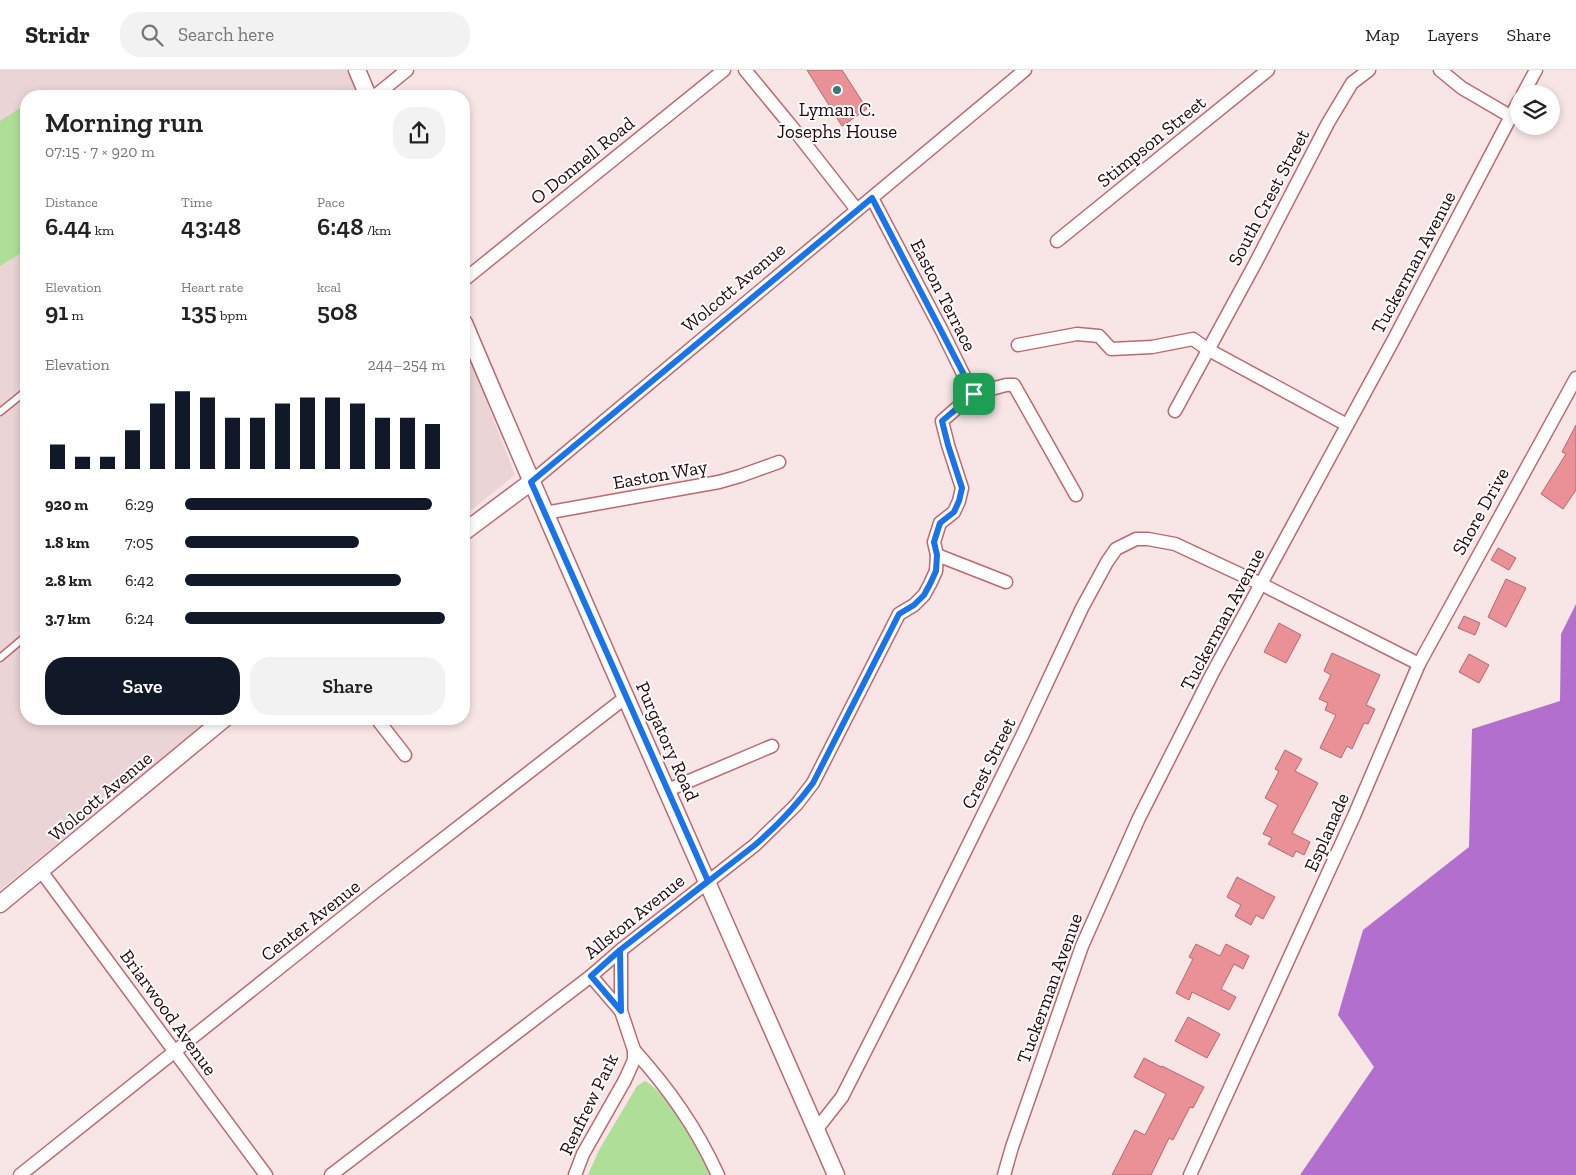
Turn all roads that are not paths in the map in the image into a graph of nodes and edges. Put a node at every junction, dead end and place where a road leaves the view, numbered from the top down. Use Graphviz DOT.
graph roads {
  1 [pos="357,70"];
  2 [pos="407,70"];
  3 [pos="724,70"];
  4 [pos="745,70"];
  5 [pos="1025,70"];
  6 [pos="1268,70"];
  7 [pos="1369,70"];
  8 [pos="1440,70"];
  9 [pos="1536,70"];
  10 [pos="1528,85"];
  11 [pos="365,90"];
  12 [pos="382,90"];
  13 [pos="1510,116"];
  14 [pos="872,198"];
  15 [pos="857,210"];
  16 [pos="1058,241"];
  17 [pos="470,275"];
  18 [pos="1018,345"];
  19 [pos="1207,349"];
  20 [pos="470,354"];
  21 [pos="1576,378"];
  22 [pos="974,394"];
  23 [pos="20,396"];
  24 [pos="1175,411"];
  25 [pos="0,412"];
  26 [pos="1347,425"];
  27 [pos="779,462"];
  28 [pos="531,482"];
  29 [pos="1076,495"];
  30 [pos="545,514"];
  31 [pos="470,528"];
  32 [pos="937,555"];
  33 [pos="1006,582"];
  34 [pos="1261,584"];
  35 [pos="20,641"];
  36 [pos="0,658"];
  37 [pos="1418,664"];
  38 [pos="626,697"];
  39 [pos="217,725"];
  40 [pos="382,725"];
  41 [pos="772,746"];
  42 [pos="405,755"];
  43 [pos="668,790"];
  44 [pos="41,871"];
  45 [pos="708,881"];
  46 [pos="0,904"];
  47 [pos="620,950"];
  48 [pos="591,976"];
  49 [pos="621,1011"];
  50 [pos="634,1050"];
  51 [pos="175,1051"];
  52 [pos="816,1130"];
  53 [pos="20,1175"];
  54 [pos="266,1175"];
  55 [pos="331,1175"];
  56 [pos="575,1175"];
  57 [pos="718,1175"];
  58 [pos="836,1175"];
  59 [pos="1004,1175"];
  60 [pos="1190,1175"];
  1 -- 11 [label="street"];
  2 -- 12 [label="street"];
  3 -- 17 [label="street, O Donnell Road"];
  4 -- 15 [label="street"];
  5 -- 14 [label="street, Wolcott Avenue"];
  6 -- 16 [label="street, Stimpson Street"];
  7 -- 19 [label="street, South Crest Street"];
  8 -- 13 [label="street"];
  9 -- 10 [label="street"];
  13 -- 26 [label="street, Tuckerman Avenue"];
  14 -- 15 [label="street, Wolcott Avenue"];
  14 -- 22 [label="street, Easton Terrace"];
  15 -- 28 [label="street, Wolcott Avenue"];
  18 -- 19 [label="street"];
  19 -- 24 [label="street, South Crest Street"];
  19 -- 26 [label="street"];
  20 -- 28 [label="street, Purgatory Road"];
  21 -- 37 [label="street, Shore Drive"];
  22 -- 29 [label="street"];
  22 -- 32 [label="street, Allston Avenue"];
  23 -- 25 [label="lane"];
  26 -- 34 [label="street, Tuckerman Avenue"];
  27 -- 30 [label="street, Easton Way"];
  28 -- 30 [label="street, Purgatory Road"];
  28 -- 31 [label="street, Wolcott Avenue"];
  30 -- 38 [label="street, Purgatory Road"];
  32 -- 33 [label="street"];
  32 -- 45 [label="street, Allston Avenue"];
  34 -- 37 [label="street"];
  34 -- 52 [label="street, Crest Street"];
  34 -- 59 [label="street, Tuckerman Avenue"];
  35 -- 36 [label="lane"];
  37 -- 60 [label="street, Esplanade"];
  38 -- 43 [label="street, Purgatory Road"];
  38 -- 51 [label="street, Center Avenue"];
  39 -- 44 [label="street, Wolcott Avenue"];
  40 -- 42 [label="street"];
  41 -- 43 [label="street"];
  43 -- 45 [label="street, Purgatory Road"];
  44 -- 46 [label="street, Wolcott Avenue"];
  44 -- 51 [label="street, Briarwood Avenue"];
  45 -- 47 [label="street, Allston Avenue"];
  45 -- 52 [label="street, Purgatory Road"];
  47 -- 48 [label="street, Allston Avenue"];
  47 -- 49 [label="street, Renfrew Park"];
  48 -- 49 [label="street, Renfrew Park"];
  48 -- 55 [label="street, Allston Avenue"];
  49 -- 50 [label="street, Renfrew Park"];
  50 -- 56 [label="street, Renfrew Park"];
  50 -- 57 [label="street, Renfrew Park"];
  51 -- 53 [label="street, Center Avenue"];
  51 -- 54 [label="street, Briarwood Avenue"];
  52 -- 58 [label="street, Purgatory Road"];
}
